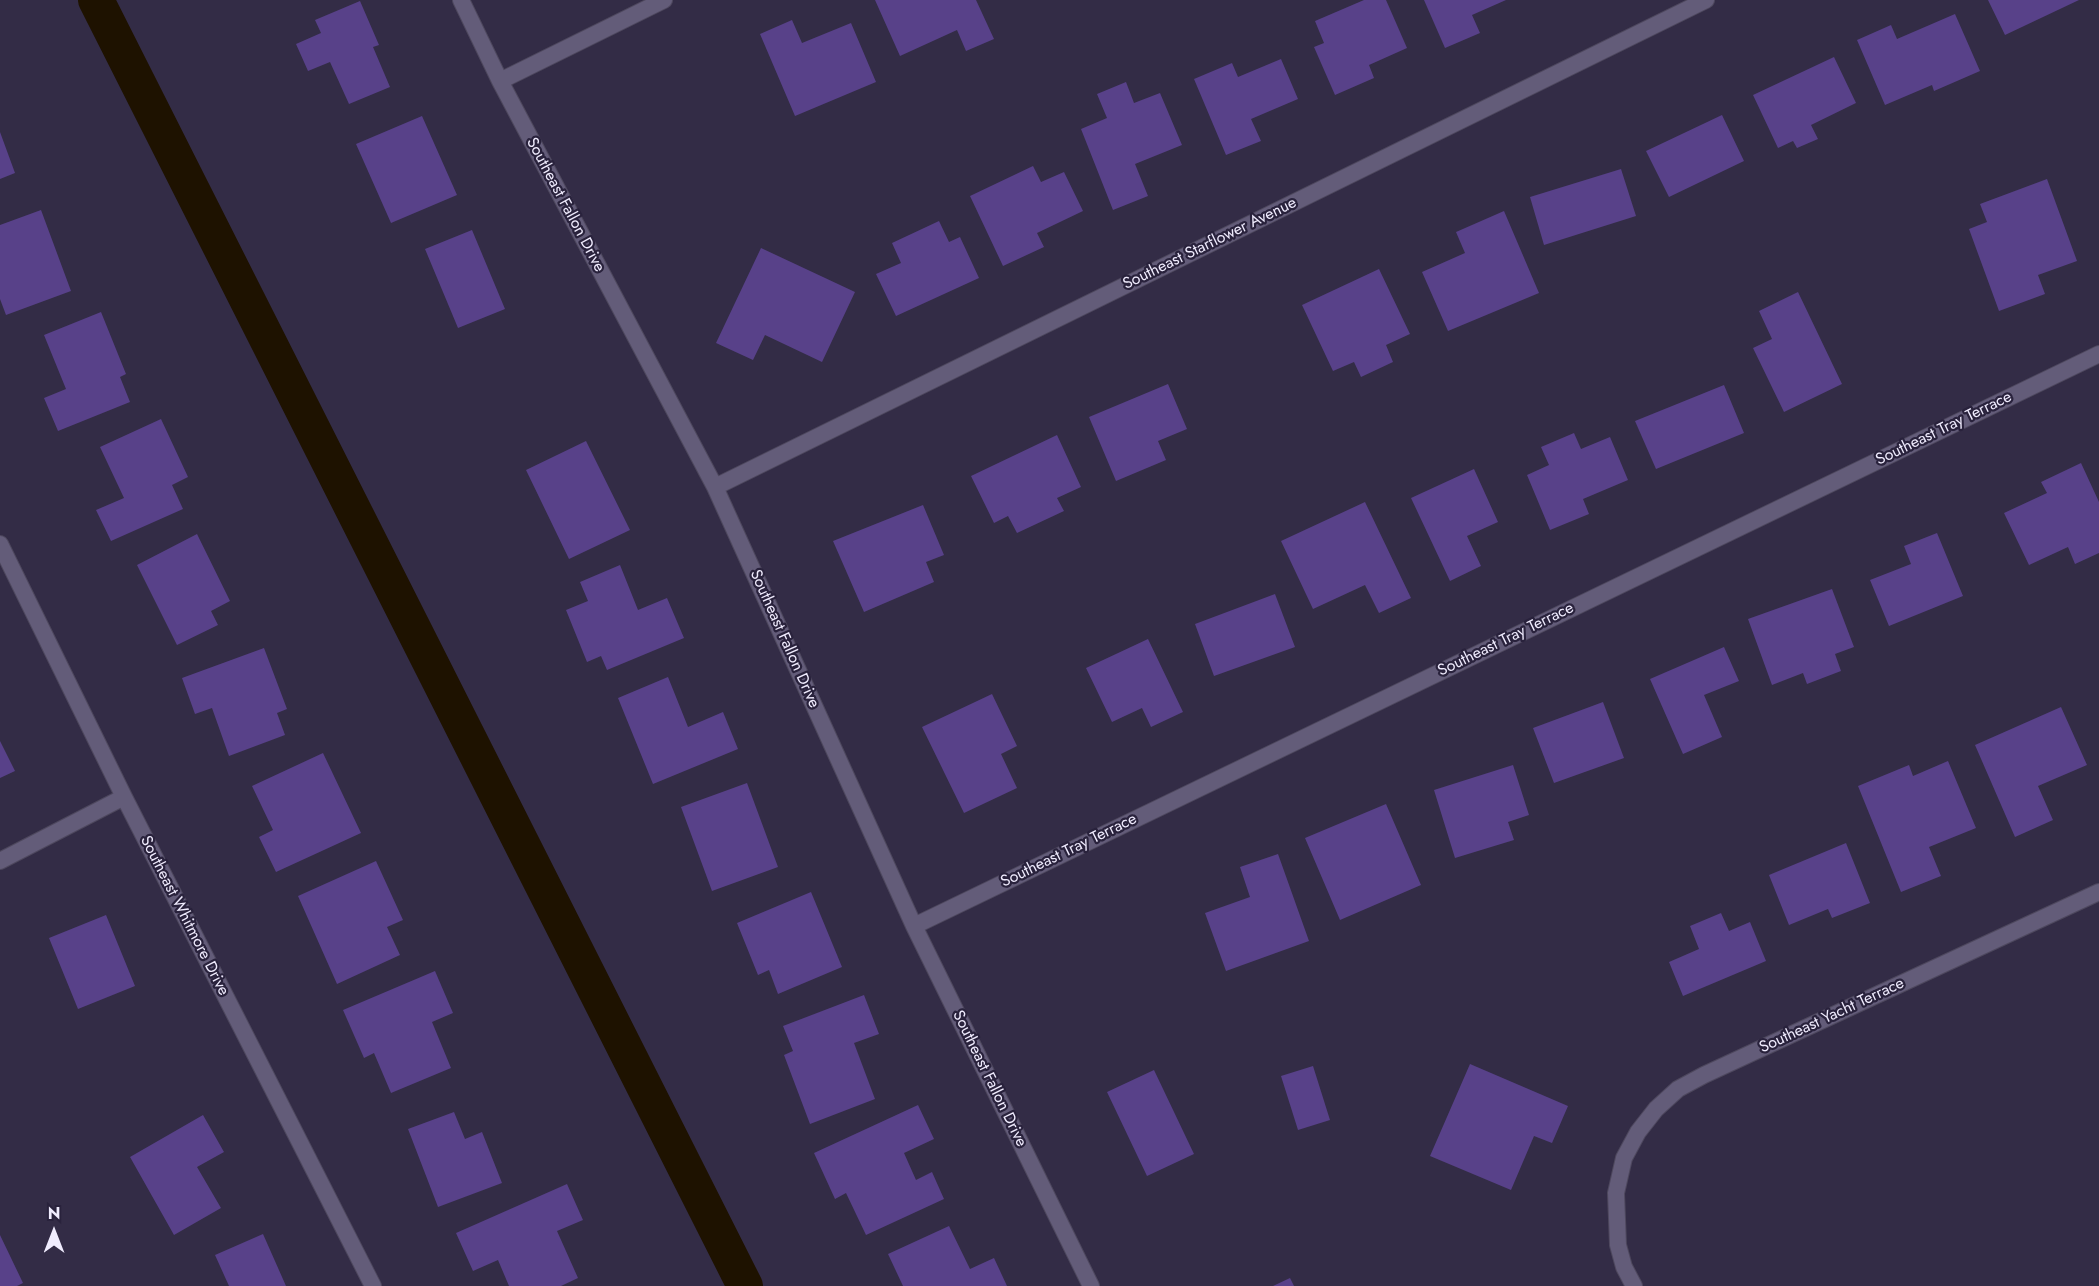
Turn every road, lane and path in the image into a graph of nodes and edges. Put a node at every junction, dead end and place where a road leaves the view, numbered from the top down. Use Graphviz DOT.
graph roads {
  1 [pos="461,0"];
  2 [pos="664,0"];
  3 [pos="1706,0"];
  4 [pos="500,81"];
  5 [pos="2099,354"];
  6 [pos="715,487"];
  7 [pos="0,544"];
  8 [pos="124,797"];
  9 [pos="0,861"];
  10 [pos="2099,892"];
  11 [pos="914,926"];
  12 [pos="373,1286"];
  13 [pos="1091,1286"];
  14 [pos="1634,1286"];
  1 -- 4 [label="street, Southeast Fallon Drive"];
  2 -- 4 [label="street"];
  3 -- 6 [label="street, Southeast Starflower Avenue"];
  4 -- 6 [label="street, Southeast Fallon Drive"];
  5 -- 11 [label="street, Southeast Tray Terrace"];
  6 -- 11 [label="street, Southeast Fallon Drive"];
  7 -- 8 [label="street, Southeast Whitmore Drive"];
  8 -- 9 [label="street"];
  8 -- 12 [label="street, Southeast Whitmore Drive"];
  10 -- 14 [label="street, Southeast Yacht Terrace"];
  11 -- 13 [label="street, Southeast Fallon Drive"];
}
